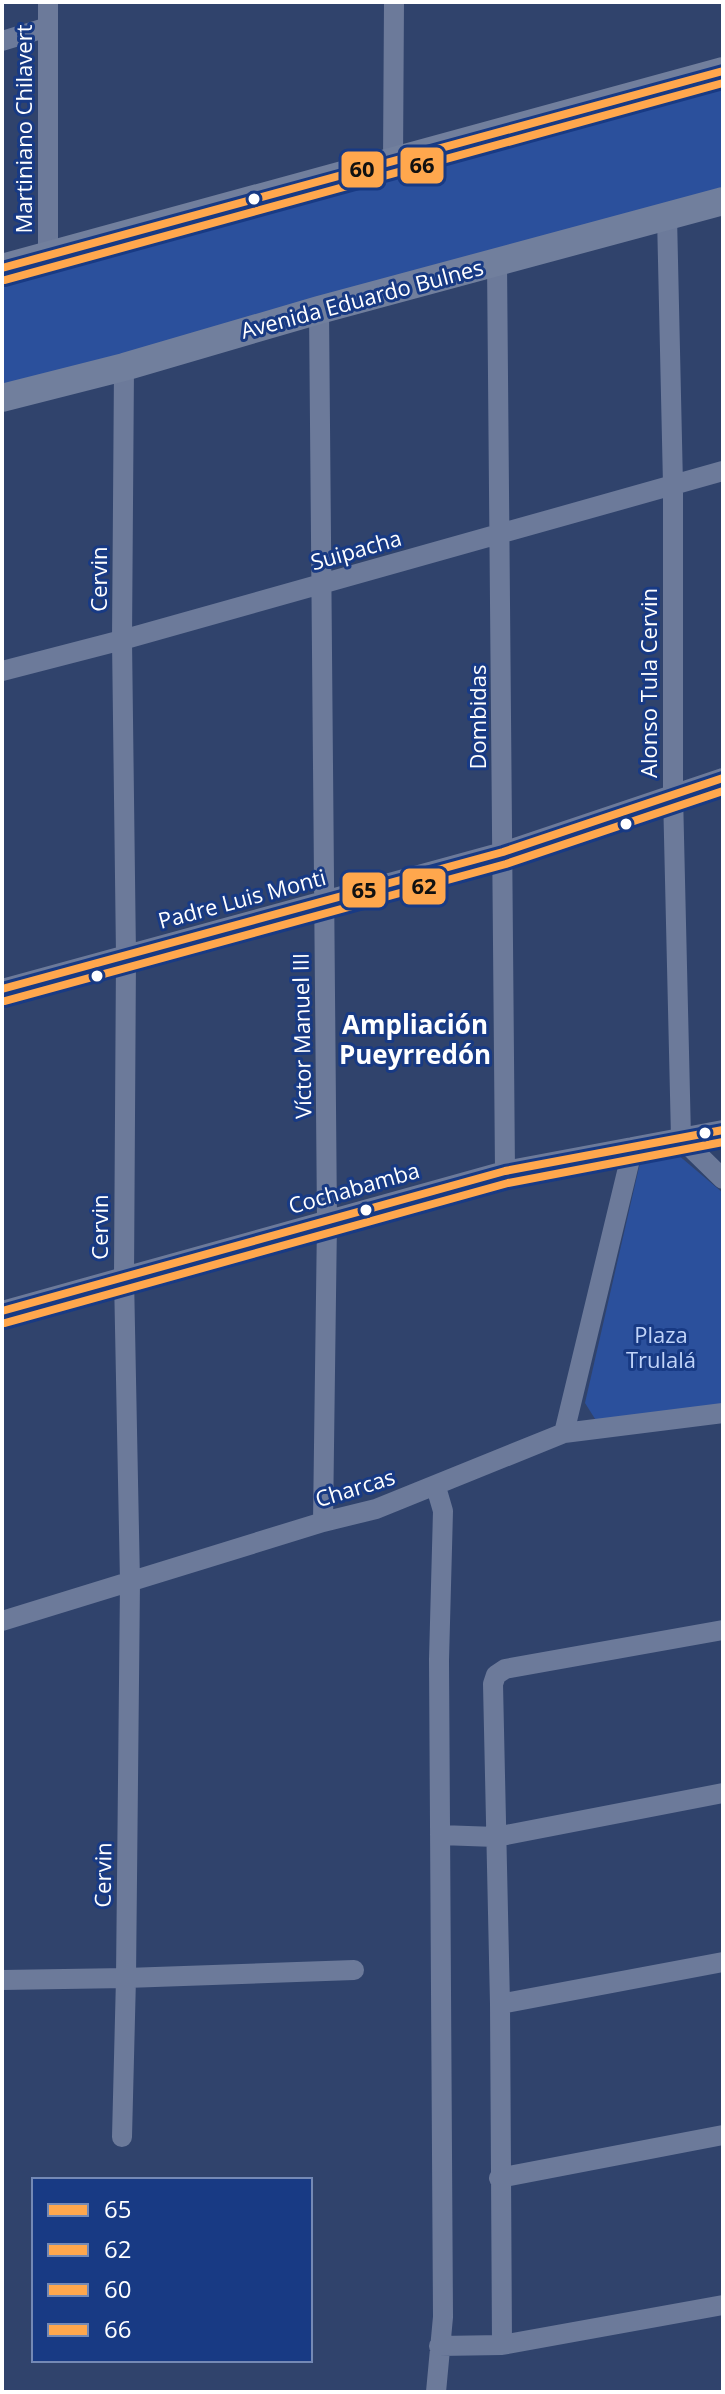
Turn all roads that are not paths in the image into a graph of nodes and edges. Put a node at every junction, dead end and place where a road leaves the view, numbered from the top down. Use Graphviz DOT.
graph roads {
  1 [pos="48,2"];
  2 [pos="394,2"];
  3 [pos="48,27"];
  4 [pos="2,41"];
  5 [pos="723,71"];
  6 [pos="393,161"];
  7 [pos="723,201"];
  8 [pos="667,216"];
  9 [pos="48,256"];
  10 [pos="497,262"];
  11 [pos="2,268"];
  12 [pos="319,310"];
  13 [pos="124,367"];
  14 [pos="2,398"];
  15 [pos="723,471"];
  16 [pos="673,485"];
  17 [pos="501,534"];
  18 [pos="322,584"];
  19 [pos="122,640"];
  20 [pos="2,671"];
  21 [pos="723,778"];
  22 [pos="673,794"];
  23 [pos="503,852"];
  24 [pos="324,901"];
  25 [pos="126,956"];
  26 [pos="2,989"];
  27 [pos="723,1130"];
  28 [pos="681,1138"];
  29 [pos="633,1147"];
  30 [pos="505,1171"];
  31 [pos="723,1179"];
  32 [pos="327,1221"];
  33 [pos="124,1277"];
  34 [pos="2,1311"];
  35 [pos="723,1413"];
  36 [pos="564,1433"];
  37 [pos="436,1487"];
  38 [pos="323,1522"];
  39 [pos="130,1582"];
  40 [pos="2,1621"];
  41 [pos="723,1630"];
  42 [pos="723,1793"];
  43 [pos="440,1835"];
  44 [pos="496,1837"];
  45 [pos="723,1962"];
  46 [pos="354,1970"];
  47 [pos="126,1978"];
  48 [pos="2,1980"];
  49 [pos="500,2004"];
  50 [pos="723,2135"];
  51 [pos="122,2137"];
  52 [pos="499,2178"];
  53 [pos="723,2305"];
  54 [pos="502,2345"];
  55 [pos="439,2346"];
  56 [pos="436,2392"];
  1 -- 3 [label="street, Martiniano Chilavert"];
  2 -- 6 [label="street"];
  3 -- 4 [label="street"];
  3 -- 9 [label="street, Martiniano Chilavert"];
  5 -- 6 [label="main road"];
  6 -- 9 [label="main road"];
  7 -- 8 [label="main road, Avenida Eduardo Bulnes"];
  8 -- 10 [label="main road, Avenida Eduardo Bulnes"];
  8 -- 16 [label="street, Alonso Tula Cervin"];
  9 -- 11 [label="main road"];
  10 -- 12 [label="main road, Avenida Eduardo Bulnes"];
  10 -- 17 [label="street, Dombidas"];
  12 -- 13 [label="main road, Avenida Eduardo Bulnes"];
  12 -- 18 [label="street, Víctor Manuel III"];
  13 -- 14 [label="main road, Avenida Eduardo Bulnes"];
  13 -- 19 [label="street, Cervin"];
  15 -- 16 [label="street, Suipacha"];
  16 -- 17 [label="street, Suipacha"];
  16 -- 22 [label="street, Alonso Tula Cervin"];
  17 -- 18 [label="street, Suipacha"];
  17 -- 23 [label="street, Dombidas"];
  18 -- 19 [label="street, Suipacha"];
  18 -- 24 [label="street, Víctor Manuel III"];
  19 -- 20 [label="street, Suipacha"];
  19 -- 25 [label="street, Cervin"];
  21 -- 22 [label="street, Padre Luis Monti"];
  22 -- 23 [label="street, Padre Luis Monti"];
  22 -- 28 [label="street, Alonso Tula Cervin"];
  23 -- 24 [label="street, Padre Luis Monti"];
  23 -- 30 [label="street, Dombidas"];
  24 -- 25 [label="street, Padre Luis Monti"];
  24 -- 32 [label="street, Víctor Manuel III"];
  25 -- 26 [label="street, Padre Luis Monti"];
  25 -- 33 [label="street, Cervin"];
  27 -- 28 [label="street, Cochabamba"];
  28 -- 29 [label="street, Cochabamba"];
  28 -- 31 [label="street"];
  29 -- 30 [label="street, Cochabamba"];
  29 -- 36 [label="street"];
  30 -- 32 [label="street, Cochabamba"];
  32 -- 33 [label="street, Cochabamba"];
  32 -- 38 [label="street, Víctor Manuel III"];
  33 -- 34 [label="street, Cochabamba"];
  33 -- 39 [label="street, Cervin"];
  35 -- 36 [label="street, Charcas"];
  36 -- 37 [label="street, Charcas"];
  37 -- 38 [label="street, Charcas"];
  37 -- 43 [label="street"];
  38 -- 39 [label="street, Charcas"];
  39 -- 40 [label="street, Charcas"];
  39 -- 47 [label="street, Cervin"];
  41 -- 44 [label="street"];
  42 -- 44 [label="street"];
  43 -- 44 [label="street"];
  43 -- 55 [label="street"];
  44 -- 49 [label="street"];
  45 -- 49 [label="street"];
  46 -- 47 [label="street"];
  47 -- 48 [label="street"];
  47 -- 51 [label="street, Cervin"];
  49 -- 52 [label="street"];
  50 -- 52 [label="street"];
  52 -- 54 [label="street"];
  53 -- 54 [label="street"];
  54 -- 55 [label="street"];
  55 -- 56 [label="street"];
}
